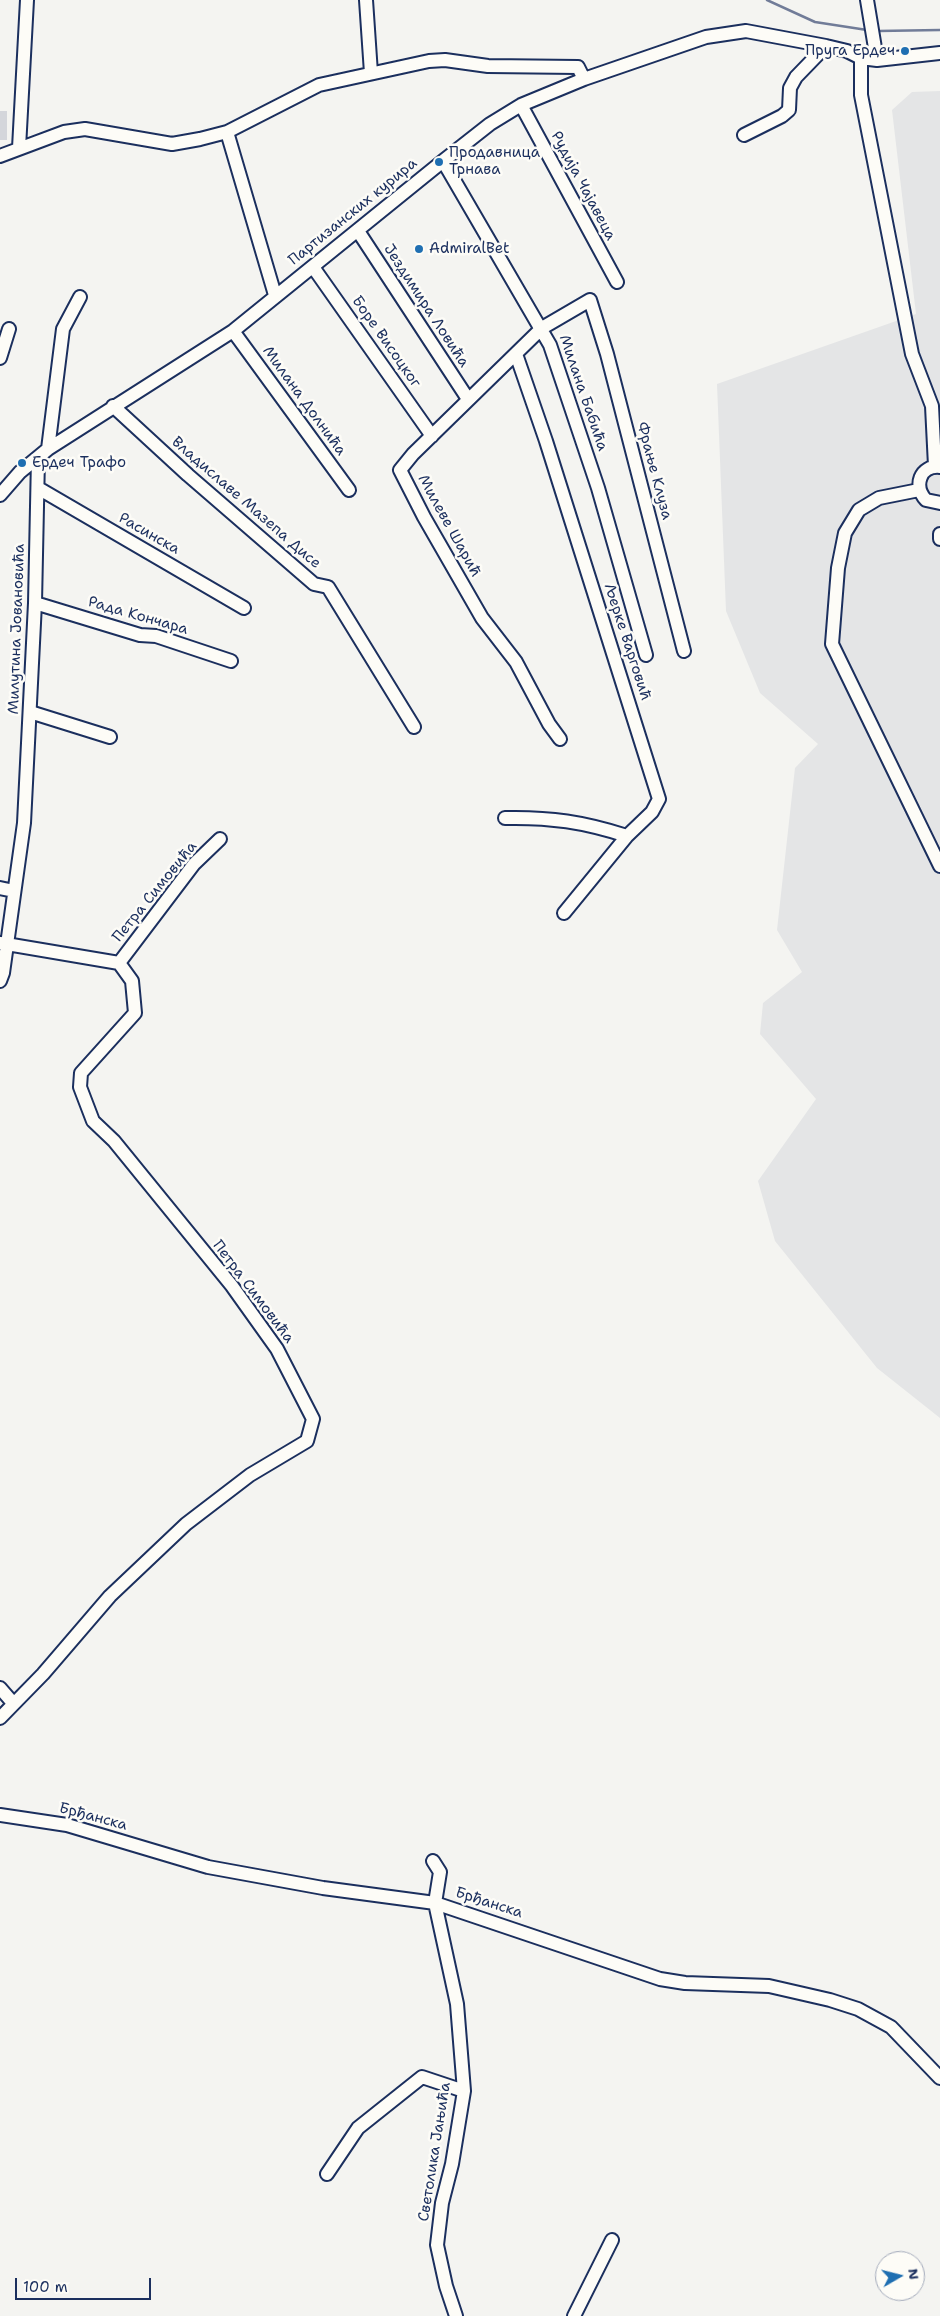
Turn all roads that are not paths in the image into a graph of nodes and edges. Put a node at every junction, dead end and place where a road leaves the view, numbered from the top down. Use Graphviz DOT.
graph roads {
  1 [pos="28,0"];
  2 [pos="366,0"];
  3 [pos="867,0"];
  4 [pos="826,46"];
  5 [pos="940,53"];
  6 [pos="861,58"];
  7 [pos="877,60"];
  8 [pos="372,73"];
  9 [pos="584,79"];
  10 [pos="521,105"];
  11 [pos="227,132"];
  12 [pos="744,135"];
  13 [pos="19,148"];
  14 [pos="0,156"];
  15 [pos="443,161"];
  16 [pos="358,231"];
  17 [pos="313,266"];
  18 [pos="617,282"];
  19 [pos="275,295"];
  20 [pos="80,297"];
  21 [pos="590,300"];
  22 [pos="542,328"];
  23 [pos="9,329"];
  24 [pos="233,331"];
  25 [pos="516,354"];
  26 [pos="0,358"];
  27 [pos="468,399"];
  28 [pos="114,406"];
  29 [pos="432,436"];
  30 [pos="43,454"];
  31 [pos="937,467"];
  32 [pos="38,488"];
  33 [pos="349,490"];
  34 [pos="919,490"];
  35 [pos="0,495"];
  36 [pos="940,503"];
  37 [pos="940,534"];
  38 [pos="940,539"];
  39 [pos="35,603"];
  40 [pos="244,608"];
  41 [pos="684,651"];
  42 [pos="646,655"];
  43 [pos="231,661"];
  44 [pos="30,712"];
  45 [pos="414,727"];
  46 [pos="110,737"];
  47 [pos="560,739"];
  48 [pos="505,818"];
  49 [pos="627,836"];
  50 [pos="220,839"];
  51 [pos="940,866"];
  52 [pos="0,888"];
  53 [pos="14,891"];
  54 [pos="564,913"];
  55 [pos="3,944"];
  56 [pos="119,963"];
  57 [pos="0,981"];
  58 [pos="0,1688"];
  59 [pos="13,1703"];
  60 [pos="0,1718"];
  61 [pos="0,1815"];
  62 [pos="433,1861"];
  63 [pos="435,1903"];
  64 [pos="940,2078"];
  65 [pos="464,2091"];
  66 [pos="327,2174"];
  67 [pos="612,2240"];
  68 [pos="456,2316"];
  69 [pos="574,2316"];
  1 -- 13 [label="street"];
  2 -- 8 [label="street"];
  3 -- 7 [label="street"];
  4 -- 6 [label="street, Партизанских курира"];
  4 -- 9 [label="street, Партизанских курира"];
  4 -- 12 [label="street"];
  5 -- 7 [label="street, Партизанских курира"];
  6 -- 7 [label="street, Партизанских курира"];
  6 -- 31 [label="street"];
  8 -- 9 [label="street"];
  8 -- 11 [label="street"];
  9 -- 10 [label="street, Партизанских курира"];
  10 -- 15 [label="street, Партизанских курира"];
  10 -- 18 [label="street, Рудија Чајавеца"];
  11 -- 13 [label="street"];
  11 -- 19 [label="street"];
  13 -- 14 [label="street"];
  15 -- 16 [label="street, Партизанских курира"];
  15 -- 22 [label="street, Милана Бабића"];
  16 -- 17 [label="street, Партизанских курира"];
  16 -- 27 [label="street, Јездимира Ловића"];
  17 -- 19 [label="street, Партизанских курира"];
  17 -- 29 [label="street, Боре Висоцког"];
  19 -- 24 [label="street, Партизанских курира"];
  20 -- 30 [label="street, Милутина Јовановића"];
  21 -- 22 [label="street, Милеве Шарић"];
  21 -- 41 [label="street, Фрање Клуза"];
  22 -- 25 [label="street, Милеве Шарић"];
  22 -- 42 [label="street, Милана Бабића"];
  23 -- 26 [label="street"];
  24 -- 28 [label="street, Партизанских курира"];
  24 -- 33 [label="street, Милана Долнића"];
  25 -- 27 [label="street, Милеве Шарић"];
  25 -- 49 [label="street, Љерке Варговић"];
  27 -- 29 [label="street, Милеве Шарић"];
  28 -- 30 [label="street, Партизанских курира"];
  28 -- 45 [label="street, Владиславе Мазепа Дисе"];
  29 -- 47 [label="street, Милеве Шарић"];
  30 -- 32 [label="street, Милутина Јовановића"];
  30 -- 35 [label="street, Партизанских курира"];
  31 -- 34 [label="street"];
  32 -- 39 [label="street, Милутина Јовановића"];
  32 -- 40 [label="street, Расинска"];
  34 -- 36 [label="street"];
  34 -- 51 [label="street"];
  37 -- 38 [label="street"];
  39 -- 43 [label="street, Рада Кончара"];
  39 -- 44 [label="street, Милутина Јовановића"];
  44 -- 46 [label="street"];
  44 -- 53 [label="street, Милутина Јовановића"];
  48 -- 49 [label="street"];
  49 -- 54 [label="street, Љерке Варговић"];
  50 -- 56 [label="street, Петра Симовића"];
  52 -- 53 [label="street"];
  53 -- 55 [label="street, Милутина Јовановића"];
  55 -- 56 [label="street"];
  55 -- 57 [label="street, Милутина Јовановића"];
  56 -- 59 [label="street, Петра Симовића"];
  58 -- 59 [label="street"];
  59 -- 60 [label="street, Петра Симовића"];
  61 -- 63 [label="street, Брђанска"];
  62 -- 63 [label="street"];
  63 -- 64 [label="street, Брђанска"];
  63 -- 65 [label="street, Светолика Јањића"];
  65 -- 66 [label="street"];
  65 -- 68 [label="street, Светолика Јањића"];
  67 -- 69 [label="street"];
}
